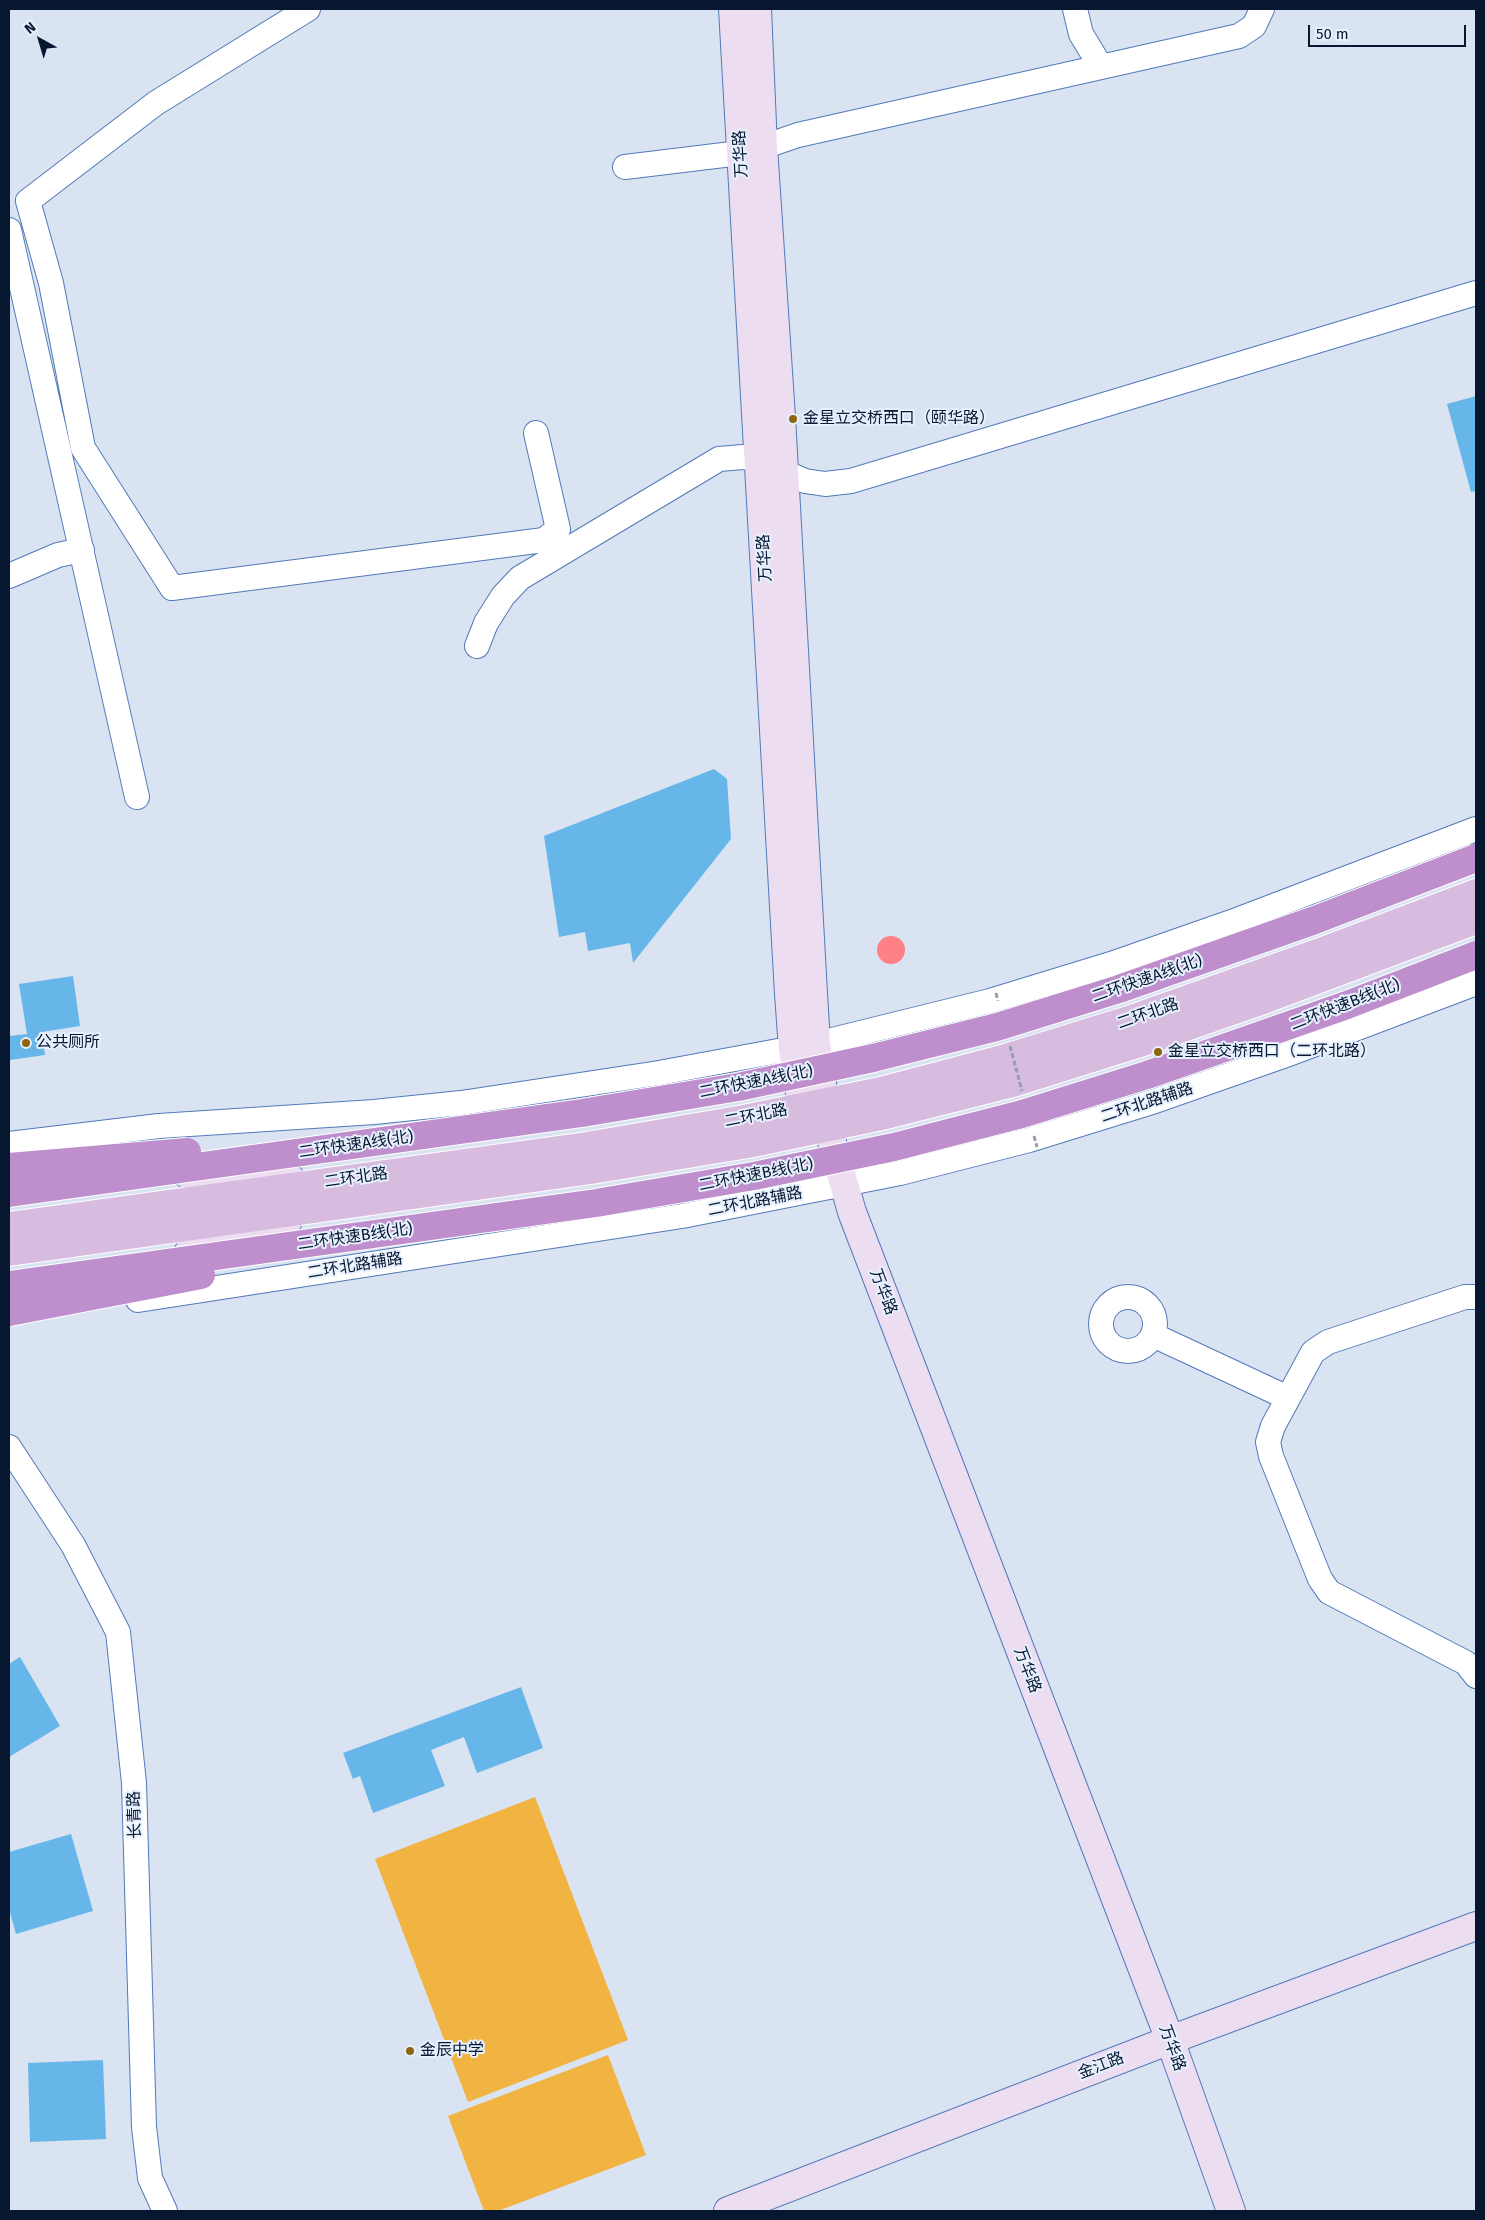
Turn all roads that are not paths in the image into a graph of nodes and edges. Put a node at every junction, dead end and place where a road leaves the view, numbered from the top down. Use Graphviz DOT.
graph roads {
  1 [pos="308,9"];
  2 [pos="734,9"];
  3 [pos="757,9"];
  4 [pos="1075,9"];
  5 [pos="1262,9"];
  6 [pos="1101,67"];
  7 [pos="752,150"];
  8 [pos="625,167"];
  9 [pos="9,230"];
  10 [pos="1476,293"];
  11 [pos="536,433"];
  12 [pos="760,460"];
  13 [pos="784,472"];
  14 [pos="82,550"];
  15 [pos="9,576"];
  16 [pos="478,646"];
  17 [pos="137,797"];
  18 [pos="1476,829"];
  19 [pos="1476,858"];
  20 [pos="1476,893"];
  21 [pos="1476,920"];
  22 [pos="1476,955"];
  23 [pos="1476,983"];
  24 [pos="805,1046"];
  25 [pos="818,1113"];
  26 [pos="398,1139"];
  27 [pos="9,1144"];
  28 [pos="9,1158"];
  29 [pos="9,1167"];
  30 [pos="404,1184"];
  31 [pos="843,1185"];
  32 [pos="9,1193"];
  33 [pos="187,1214"];
  34 [pos="9,1226"];
  35 [pos="410,1229"];
  36 [pos="9,1252"];
  37 [pos="9,1285"];
  38 [pos="1476,1297"];
  39 [pos="9,1312"];
  40 [pos="9,1322"];
  41 [pos="1153,1335"];
  42 [pos="1288,1398"];
  43 [pos="9,1447"];
  44 [pos="1476,1676"];
  45 [pos="1476,1926"];
  46 [pos="1170,2040"];
  47 [pos="165,2211"];
  48 [pos="728,2211"];
  49 [pos="1231,2211"];
  1 -- 11 [label="street"];
  2 -- 7 [label="street, 万华路"];
  3 -- 7 [label="street, 万华路"];
  4 -- 6 [label="street"];
  5 -- 6 [label="street"];
  6 -- 7 [label="street"];
  7 -- 8 [label="street"];
  7 -- 12 [label="street, 万华路"];
  7 -- 13 [label="street, 万华路"];
  9 -- 14 [label="street"];
  10 -- 13 [label="street"];
  12 -- 13 [label="street"];
  12 -- 16 [label="street"];
  12 -- 24 [label="street, 万华路"];
  13 -- 24 [label="street, 万华路"];
  14 -- 15 [label="street"];
  14 -- 17 [label="street"];
  18 -- 24 [label="street"];
  19 -- 26 [label="highway, 二环快速A线(北), bridge"];
  20 -- 25 [label="main road, 二环北路"];
  21 -- 25 [label="main road, 二环北路"];
  22 -- 35 [label="highway, 二环快速B线(北), bridge"];
  23 -- 31 [label="street, 二环北路辅路"];
  24 -- 25 [label="street, 万华路"];
  24 -- 27 [label="street"];
  25 -- 30 [label="main road, 二环北路"];
  25 -- 31 [label="street, 万华路"];
  26 -- 29 [label="highway, bridge"];
  26 -- 32 [label="highway, 二环快速A线(北), bridge"];
  28 -- 30 [label="street"];
  30 -- 33 [label="main road, 二环北路"];
  30 -- 40 [label="street"];
  31 -- 40 [label="street, 二环北路辅路"];
  31 -- 46 [label="street, 万华路"];
  33 -- 34 [label="main road, 二环北路"];
  33 -- 36 [label="main road, 二环北路"];
  35 -- 37 [label="highway, 二环快速B线(北), bridge"];
  35 -- 39 [label="highway, bridge"];
  38 -- 42 [label="street"];
  41 -- 42 [label="street"];
  42 -- 44 [label="street"];
  43 -- 47 [label="street, 长青路"];
  45 -- 46 [label="street, 金江路"];
  46 -- 48 [label="street, 金江路"];
  46 -- 49 [label="street, 万华路"];
}
